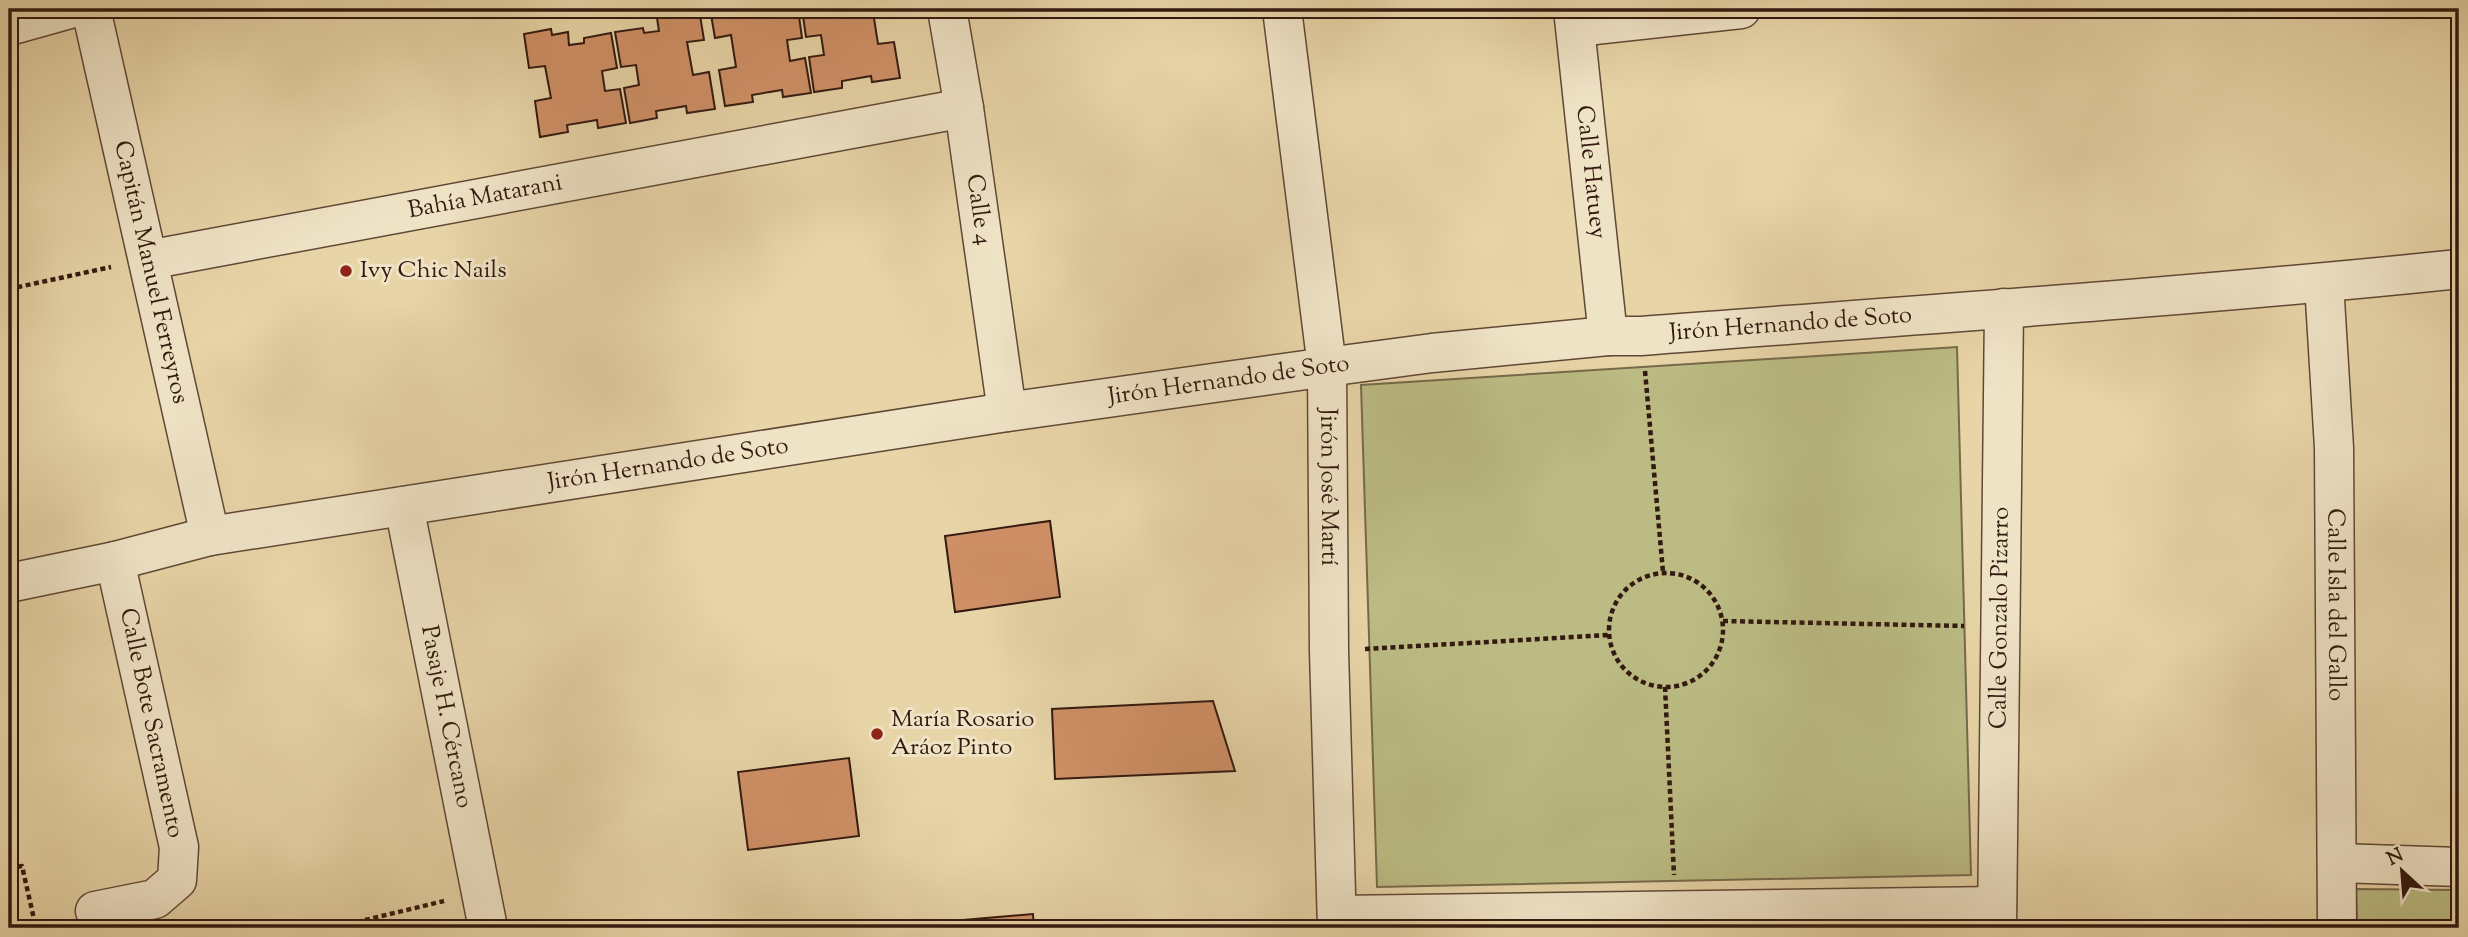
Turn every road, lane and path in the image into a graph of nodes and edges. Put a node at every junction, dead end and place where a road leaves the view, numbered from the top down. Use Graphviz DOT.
graph roads {
  1 [pos="70,9"];
  2 [pos="91,9"];
  3 [pos="947,9"];
  4 [pos="1282,9"];
  5 [pos="1741,9"];
  6 [pos="1575,18"];
  7 [pos="9,26"];
  8 [pos="964,108"];
  9 [pos="148,260"];
  10 [pos="2459,270"];
  11 [pos="2324,283"];
  12 [pos="9,289"];
  13 [pos="2004,308"];
  14 [pos="1625,336"];
  15 [pos="1327,367"];
  16 [pos="1007,412"];
  17 [pos="404,506"];
  18 [pos="210,536"];
  19 [pos="115,561"];
  20 [pos="1663,572"];
  21 [pos="9,583"];
  22 [pos="1723,621"];
  23 [pos="2001,626"];
  24 [pos="1609,635"];
  25 [pos="1329,651"];
  26 [pos="1665,687"];
  27 [pos="2338,863"];
  28 [pos="2459,867"];
  29 [pos="9,869"];
  30 [pos="484,910"];
  31 [pos="95,911"];
  32 [pos="1997,917"];
  33 [pos="1677,919"];
  34 [pos="1337,922"];
  35 [pos="36,928"];
  36 [pos="332,928"];
  37 [pos="2337,928"];
  1 -- 7 [label="street"];
  2 -- 9 [label="street, Capitán Manuel Ferreyros"];
  3 -- 8 [label="street, Calle 4"];
  4 -- 15 [label="street, Jirón José Martí"];
  5 -- 6 [label="street"];
  6 -- 14 [label="street, Calle Hatuey"];
  8 -- 9 [label="street, Bahía Matarani"];
  8 -- 16 [label="street, Calle 4"];
  9 -- 12 [label="path"];
  9 -- 18 [label="street, Capitán Manuel Ferreyros"];
  10 -- 11 [label="street, Jirón Hernando de Soto"];
  11 -- 13 [label="street, Jirón Hernando de Soto"];
  11 -- 27 [label="street, Calle Isla del Gallo"];
  13 -- 14 [label="street, Jirón Hernando de Soto"];
  13 -- 23 [label="street, Calle Gonzalo Pizarro"];
  14 -- 15 [label="street, Jirón Hernando de Soto"];
  14 -- 20 [label="path"];
  15 -- 16 [label="street, Jirón Hernando de Soto"];
  15 -- 25 [label="street, Jirón José Martí"];
  16 -- 17 [label="street, Jirón Hernando de Soto"];
  17 -- 18 [label="street, Jirón Hernando de Soto"];
  17 -- 30 [label="street, Pasaje H. Cércano"];
  18 -- 19 [label="street, Jirón Hernando de Soto"];
  19 -- 21 [label="street, Jirón Hernando de Soto"];
  19 -- 31 [label="street, Calle Bote Sacramento"];
  20 -- 22 [label="path"];
  20 -- 24 [label="path"];
  22 -- 23 [label="path"];
  22 -- 26 [label="path"];
  23 -- 32 [label="street, Calle Gonzalo Pizarro"];
  24 -- 25 [label="path"];
  24 -- 26 [label="path"];
  25 -- 34 [label="street, Jirón José Martí"];
  26 -- 33 [label="path"];
  27 -- 28 [label="street"];
  27 -- 37 [label="street, Calle Isla del Gallo"];
  29 -- 35 [label="path"];
  30 -- 36 [label="path"];
  32 -- 33 [label="street"];
  33 -- 34 [label="street"];
}
